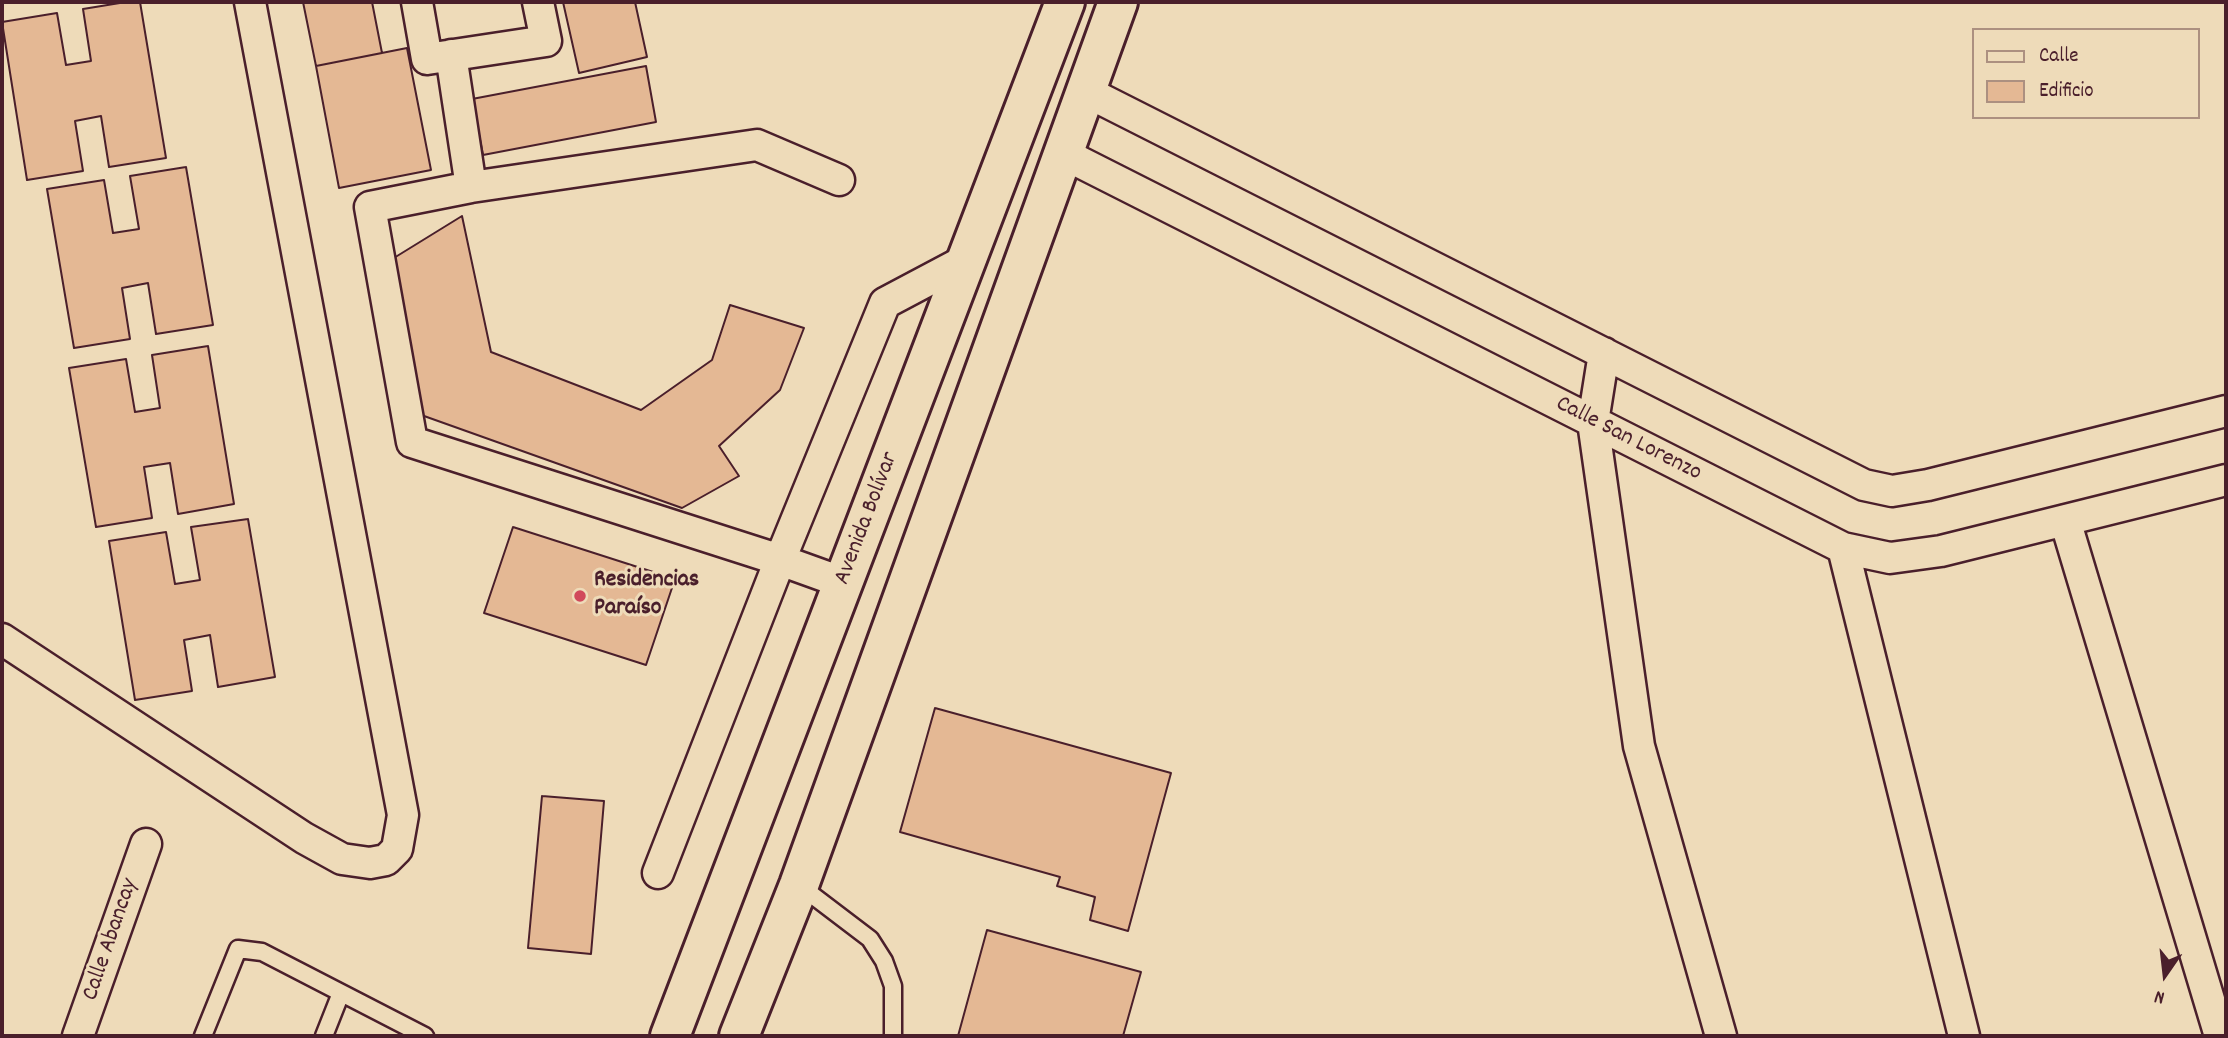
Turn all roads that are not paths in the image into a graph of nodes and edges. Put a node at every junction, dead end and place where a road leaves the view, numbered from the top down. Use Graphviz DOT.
graph roads {
  1 [pos="250,2"];
  2 [pos="417,2"];
  3 [pos="538,2"];
  4 [pos="1065,2"];
  5 [pos="1118,2"];
  6 [pos="451,55"];
  7 [pos="1085,91"];
  8 [pos="1062,153"];
  9 [pos="839,180"];
  10 [pos="471,187"];
  11 [pos="968,259"];
  12 [pos="1604,353"];
  13 [pos="2226,411"];
  14 [pos="1593,422"];
  15 [pos="2226,480"];
  16 [pos="2065,520"];
  17 [pos="1843,548"];
  18 [pos="780,560"];
  19 [pos="844,583"];
  20 [pos="2,639"];
  21 [pos="146,844"];
  22 [pos="658,873"];
  23 [pos="799,885"];
  24 [pos="341,993"];
  25 [pos="78,1036"];
  26 [pos="203,1036"];
  27 [pos="324,1036"];
  28 [pos="425,1036"];
  29 [pos="670,1036"];
  30 [pos="739,1036"];
  31 [pos="893,1036"];
  32 [pos="1721,1036"];
  33 [pos="1964,1036"];
  34 [pos="2220,1036"];
  1 -- 20 [label="street"];
  2 -- 6 [label="street"];
  3 -- 6 [label="street"];
  4 -- 11 [label="street, Avenida Bolívar"];
  5 -- 7 [label="street"];
  6 -- 10 [label="street"];
  7 -- 8 [label="street"];
  7 -- 12 [label="street"];
  8 -- 14 [label="street, Calle San Lorenzo"];
  8 -- 23 [label="street"];
  9 -- 10 [label="street"];
  10 -- 18 [label="street"];
  11 -- 18 [label="street"];
  11 -- 19 [label="street, Avenida Bolívar"];
  12 -- 13 [label="street"];
  12 -- 14 [label="street"];
  14 -- 17 [label="street, Calle San Lorenzo"];
  14 -- 32 [label="street"];
  15 -- 16 [label="street, Calle San Lorenzo"];
  16 -- 17 [label="street, Calle San Lorenzo"];
  16 -- 34 [label="street"];
  17 -- 33 [label="street"];
  18 -- 19 [label="street"];
  18 -- 22 [label="street"];
  19 -- 29 [label="street, Avenida Bolívar"];
  21 -- 25 [label="street, Calle Abancay"];
  23 -- 30 [label="street"];
  23 -- 31 [label="lane"];
  24 -- 26 [label="lane"];
  24 -- 27 [label="lane"];
  24 -- 28 [label="lane"];
}
